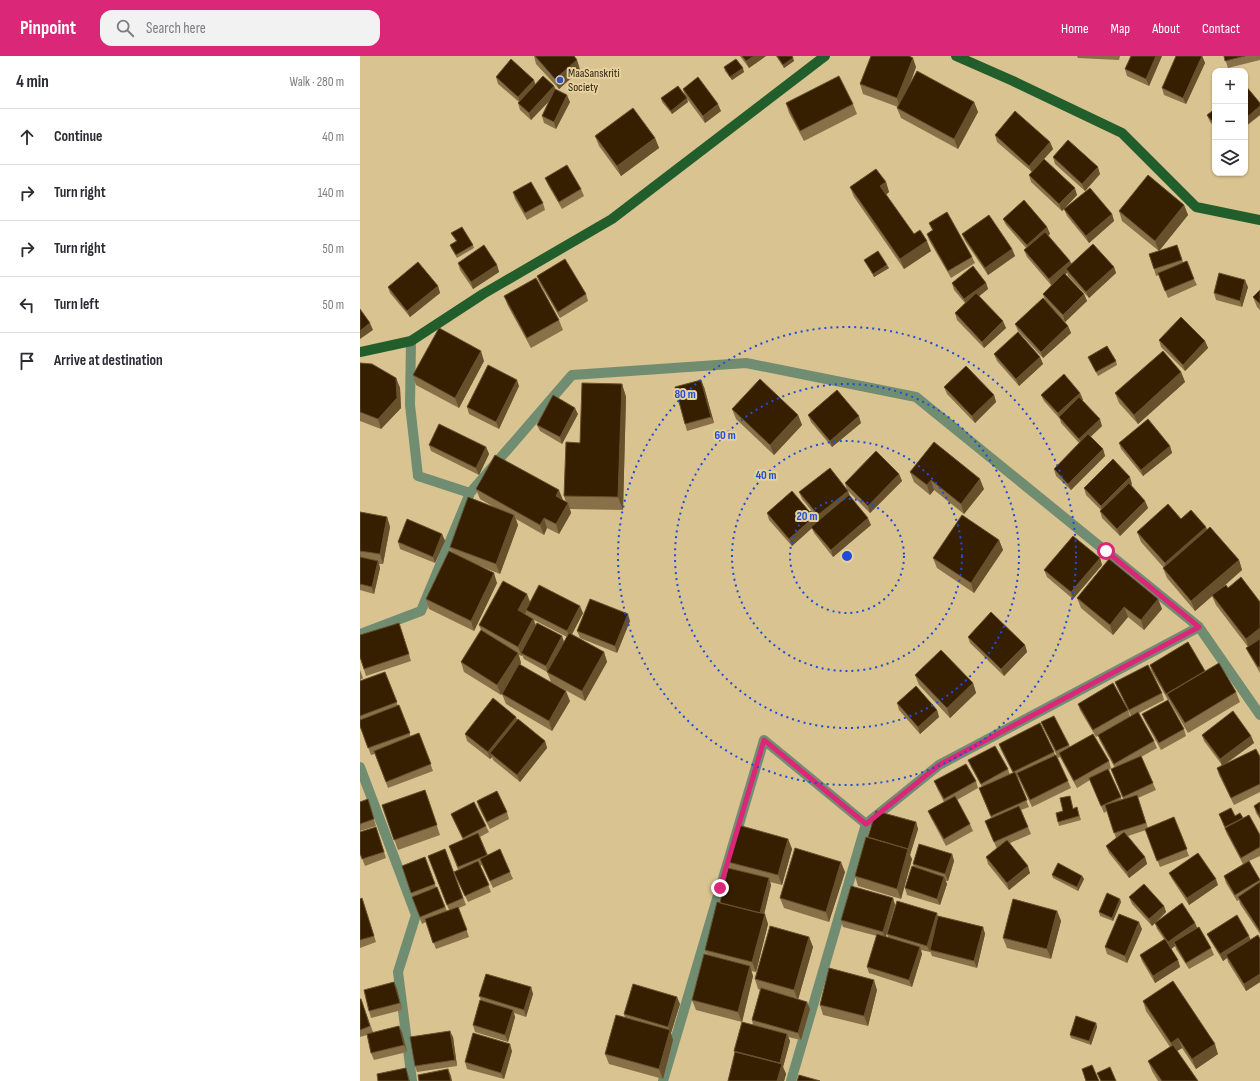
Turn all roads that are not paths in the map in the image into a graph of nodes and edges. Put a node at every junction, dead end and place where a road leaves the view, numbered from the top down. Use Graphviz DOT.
graph roads {
  1 [pos="825,56"];
  2 [pos="956,56"];
  3 [pos="1260,220"];
  4 [pos="411,341"];
  5 [pos="360,352"];
  6 [pos="470,493"];
  7 [pos="1199,627"];
  8 [pos="360,634"];
  9 [pos="1260,715"];
  10 [pos="360,767"];
  11 [pos="362,778"];
  12 [pos="866,824"];
  13 [pos="412,1081"];
  14 [pos="663,1081"];
  15 [pos="791,1081"];
  1 -- 4 [label="main road"];
  2 -- 3 [label="main road"];
  4 -- 5 [label="main road"];
  4 -- 6 [label="street"];
  6 -- 7 [label="street"];
  6 -- 8 [label="street"];
  7 -- 9 [label="street"];
  7 -- 12 [label="street"];
  10 -- 11 [label="street"];
  11 -- 13 [label="street"];
  12 -- 14 [label="street"];
  12 -- 15 [label="street"];
}
